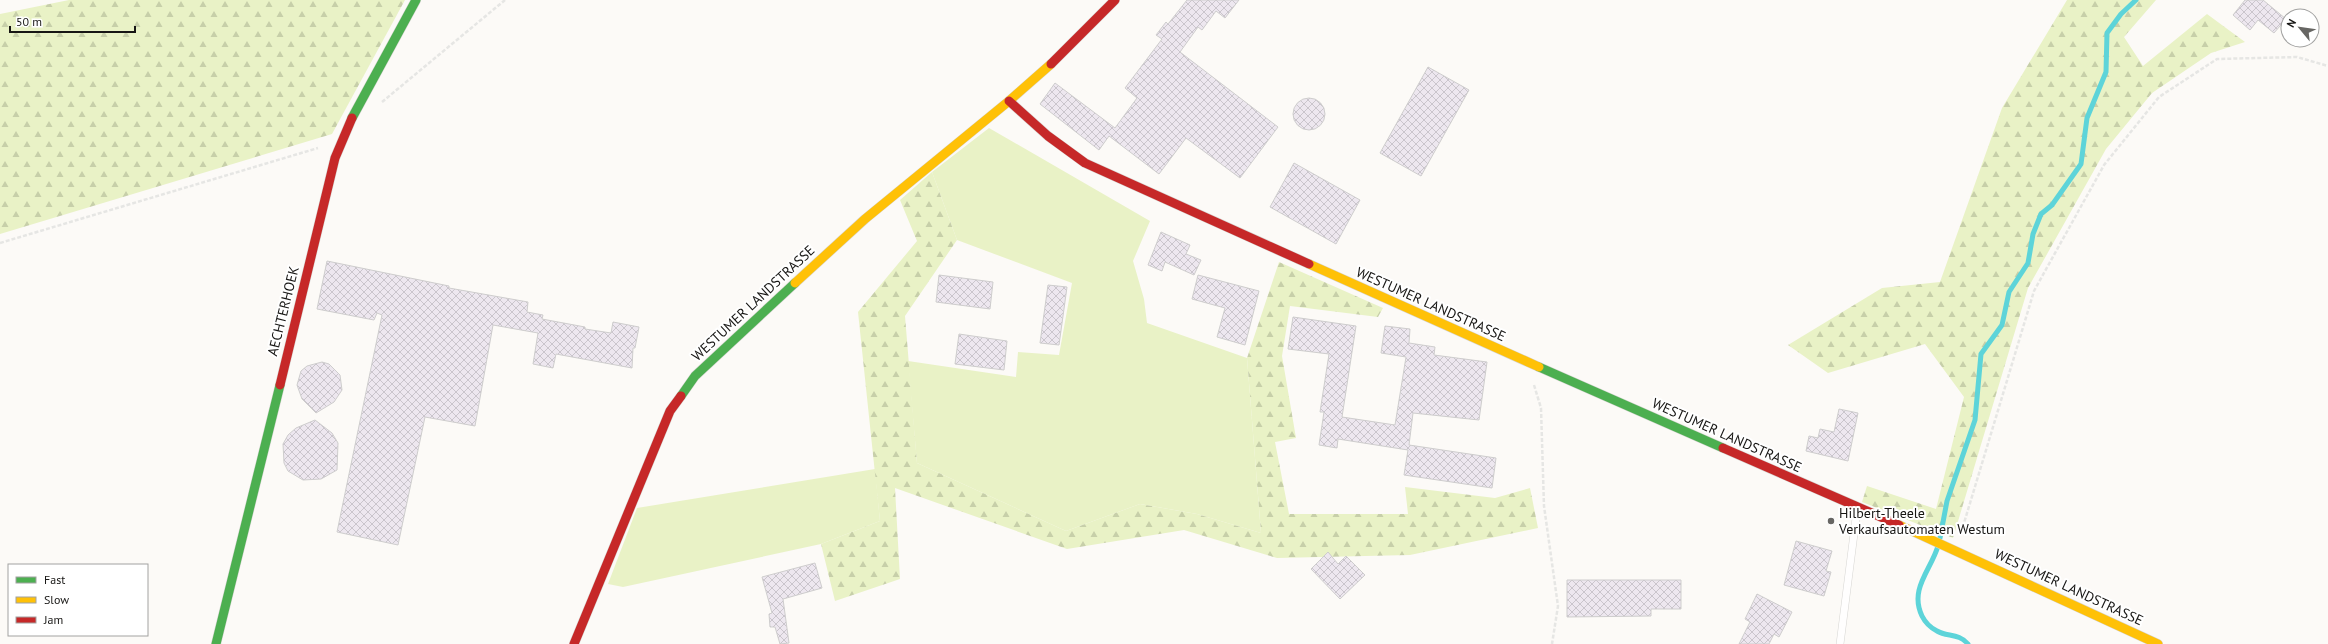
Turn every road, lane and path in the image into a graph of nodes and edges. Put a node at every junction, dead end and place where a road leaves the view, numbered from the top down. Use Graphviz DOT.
graph roads {
  1 [pos="416,0"];
  2 [pos="505,0"];
  3 [pos="1115,0"];
  4 [pos="2328,66"];
  5 [pos="1009,101"];
  6 [pos="379,104"];
  7 [pos="340,142"];
  8 [pos="0,243"];
  9 [pos="1527,362"];
  10 [pos="1857,508"];
  11 [pos="1956,550"];
  12 [pos="216,644"];
  13 [pos="574,644"];
  14 [pos="1552,644"];
  15 [pos="1840,644"];
  16 [pos="2158,644"];
  1 -- 7 [label="street, AECHTERHOEK"];
  2 -- 6 [label="path"];
  3 -- 5 [label="street, WESTUMER LANDSTRASSE"];
  4 -- 11 [label="path"];
  5 -- 9 [label="street, WESTUMER LANDSTRASSE"];
  5 -- 13 [label="street, WESTUMER LANDSTRASSE"];
  7 -- 8 [label="path"];
  7 -- 12 [label="street, AECHTERHOEK"];
  9 -- 10 [label="street, WESTUMER LANDSTRASSE"];
  9 -- 14 [label="path"];
  10 -- 11 [label="street, WESTUMER LANDSTRASSE"];
  10 -- 15 [label="lane"];
  11 -- 16 [label="street, WESTUMER LANDSTRASSE"];
}
